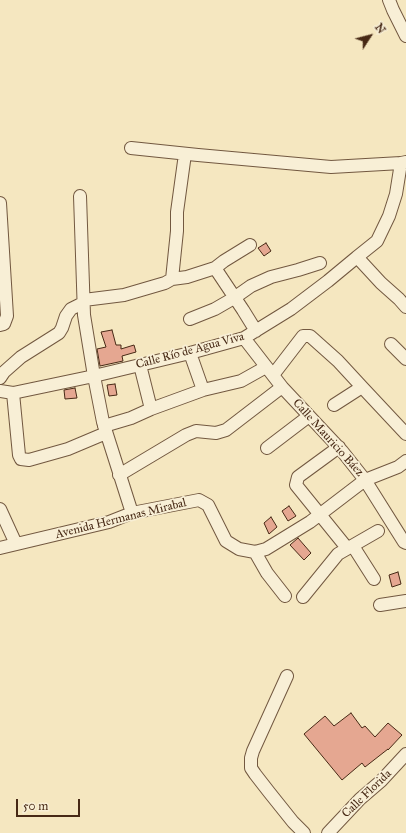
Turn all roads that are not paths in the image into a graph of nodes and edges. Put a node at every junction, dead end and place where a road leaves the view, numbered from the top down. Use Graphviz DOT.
graph roads {
  1 [pos="389,0"];
  2 [pos="406,36"];
  3 [pos="130,148"];
  4 [pos="185,154"];
  5 [pos="403,162"];
  6 [pos="80,196"];
  7 [pos="0,203"];
  8 [pos="250,246"];
  9 [pos="357,257"];
  10 [pos="320,263"];
  11 [pos="214,268"];
  12 [pos="172,279"];
  13 [pos="234,298"];
  14 [pos="84,302"];
  15 [pos="406,307"];
  16 [pos="190,319"];
  17 [pos="0,325"];
  18 [pos="256,331"];
  19 [pos="244,338"];
  20 [pos="391,344"];
  21 [pos="190,353"];
  22 [pos="406,360"];
  23 [pos="140,365"];
  24 [pos="269,371"];
  25 [pos="94,376"];
  26 [pos="0,378"];
  27 [pos="282,387"];
  28 [pos="362,387"];
  29 [pos="203,390"];
  30 [pos="0,391"];
  31 [pos="13,393"];
  32 [pos="334,405"];
  33 [pos="152,409"];
  34 [pos="309,416"];
  35 [pos="105,430"];
  36 [pos="406,434"];
  37 [pos="339,447"];
  38 [pos="268,448"];
  39 [pos="406,461"];
  40 [pos="119,475"];
  41 [pos="365,480"];
  42 [pos="0,509"];
  43 [pos="132,513"];
  44 [pos="319,515"];
  45 [pos="378,531"];
  46 [pos="406,543"];
  47 [pos="16,544"];
  48 [pos="350,547"];
  49 [pos="0,548"];
  50 [pos="255,552"];
  51 [pos="374,579"];
  52 [pos="285,596"];
  53 [pos="303,597"];
  54 [pos="406,601"];
  55 [pos="380,605"];
  56 [pos="287,676"];
  57 [pos="406,754"];
  58 [pos="304,833"];
  59 [pos="328,833"];
  1 -- 2 [label="street"];
  3 -- 4 [label="street"];
  4 -- 5 [label="street"];
  4 -- 12 [label="street"];
  5 -- 9 [label="street, Calle Río de Agua Viva"];
  6 -- 14 [label="street"];
  7 -- 17 [label="street"];
  8 -- 11 [label="street"];
  9 -- 15 [label="street"];
  9 -- 18 [label="street, Calle Río de Agua Viva"];
  10 -- 13 [label="street"];
  11 -- 12 [label="street"];
  11 -- 13 [label="street"];
  12 -- 14 [label="street"];
  13 -- 16 [label="street"];
  13 -- 18 [label="street"];
  14 -- 25 [label="street"];
  14 -- 26 [label="street"];
  18 -- 19 [label="street, Calle Río de Agua Viva"];
  19 -- 21 [label="street, Calle Río de Agua Viva"];
  19 -- 24 [label="street, Calle Mauricio Báez"];
  20 -- 22 [label="street"];
  21 -- 23 [label="street, Calle Río de Agua Viva"];
  21 -- 29 [label="street"];
  23 -- 25 [label="street, Calle Río de Agua Viva"];
  23 -- 33 [label="street"];
  24 -- 27 [label="street, Calle Mauricio Báez"];
  24 -- 28 [label="street"];
  24 -- 29 [label="street"];
  25 -- 31 [label="street, Calle Río de Agua Viva"];
  25 -- 35 [label="street"];
  27 -- 34 [label="street, Calle Mauricio Báez"];
  27 -- 40 [label="street"];
  28 -- 32 [label="street"];
  28 -- 36 [label="street"];
  29 -- 33 [label="street"];
  30 -- 31 [label="street, Calle Río de Agua Viva"];
  31 -- 35 [label="street"];
  33 -- 35 [label="street"];
  34 -- 37 [label="street, Calle Mauricio Báez"];
  34 -- 38 [label="street"];
  35 -- 40 [label="street"];
  37 -- 41 [label="street, Calle Mauricio Báez"];
  37 -- 44 [label="street"];
  39 -- 41 [label="street"];
  40 -- 43 [label="street"];
  41 -- 44 [label="street"];
  41 -- 46 [label="street, Calle Mauricio Báez"];
  42 -- 47 [label="street"];
  43 -- 47 [label="street, Avenida Hermanas Mirabal"];
  43 -- 50 [label="street, Avenida Hermanas Mirabal"];
  44 -- 48 [label="street"];
  44 -- 50 [label="street"];
  45 -- 48 [label="street"];
  47 -- 49 [label="street, Avenida Hermanas Mirabal"];
  48 -- 51 [label="street"];
  48 -- 53 [label="street"];
  50 -- 52 [label="street"];
  54 -- 55 [label="street"];
  56 -- 58 [label="street"];
  57 -- 59 [label="street, Calle Florida"];
}
